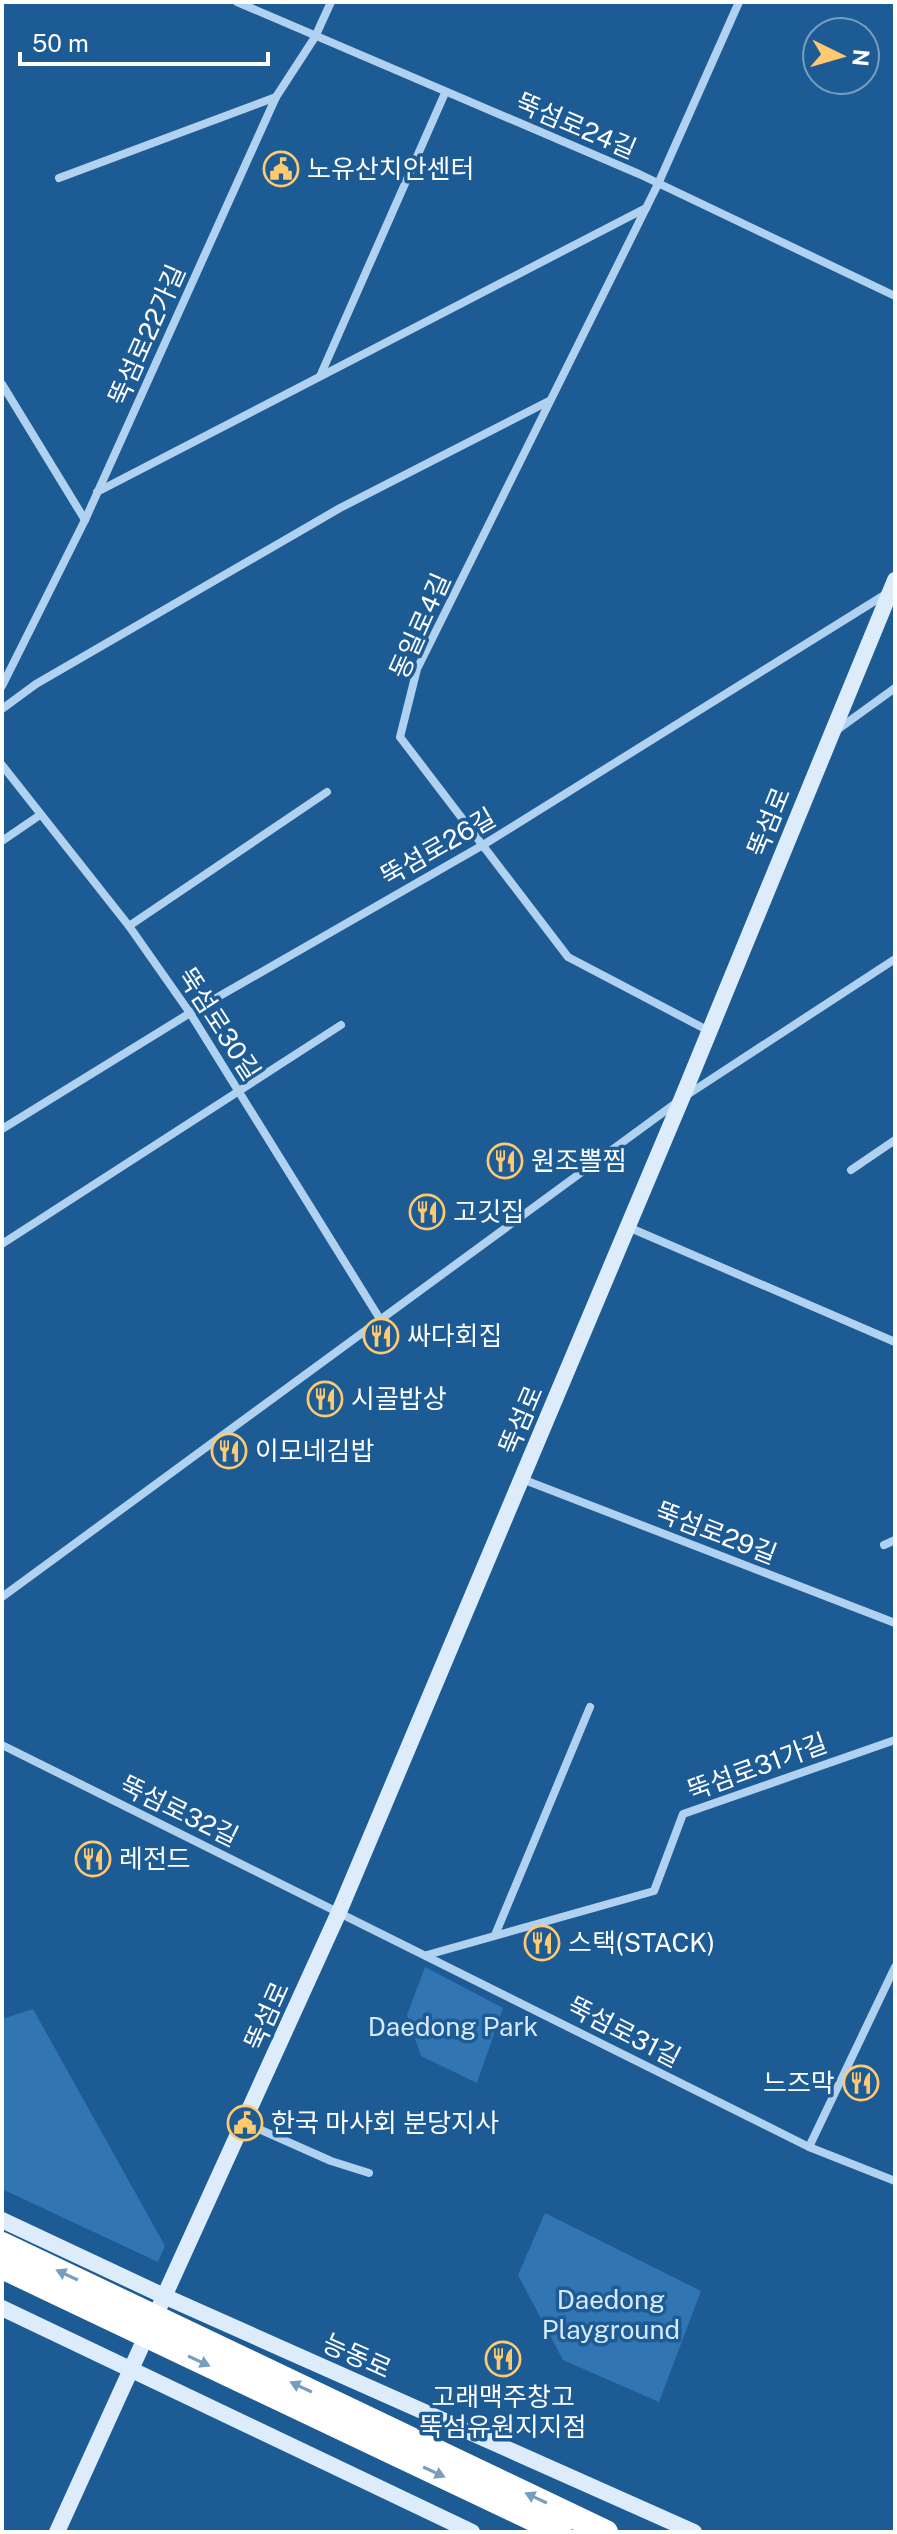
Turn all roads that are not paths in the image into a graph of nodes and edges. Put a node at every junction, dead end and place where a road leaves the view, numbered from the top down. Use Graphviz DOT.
graph roads {
  1 [pos="237,2"];
  2 [pos="331,2"];
  3 [pos="739,2"];
  4 [pos="315,37"];
  5 [pos="445,93"];
  6 [pos="276,97"];
  7 [pos="59,178"];
  8 [pos="658,184"];
  9 [pos="647,208"];
  10 [pos="895,296"];
  11 [pos="321,375"];
  12 [pos="2,384"];
  13 [pos="550,401"];
  14 [pos="96,492"];
  15 [pos="85,520"];
  16 [pos="893,586"];
  17 [pos="2,686"];
  18 [pos="895,688"];
  19 [pos="2,709"];
  20 [pos="832,733"];
  21 [pos="2,765"];
  22 [pos="327,792"];
  23 [pos="40,815"];
  24 [pos="2,841"];
  25 [pos="483,845"];
  26 [pos="129,926"];
  27 [pos="895,959"];
  28 [pos="190,1013"];
  29 [pos="341,1025"];
  30 [pos="710,1031"];
  31 [pos="238,1089"];
  32 [pos="682,1098"];
  33 [pos="2,1129"];
  34 [pos="895,1140"];
  35 [pos="851,1170"];
  36 [pos="628,1227"];
  37 [pos="2,1244"];
  38 [pos="380,1319"];
  39 [pos="895,1342"];
  40 [pos="522,1479"];
  41 [pos="895,1540"];
  42 [pos="884,1545"];
  43 [pos="2,1597"];
  44 [pos="895,1623"];
  45 [pos="590,1707"];
  46 [pos="895,1740"];
  47 [pos="2,1745"];
  48 [pos="339,1912"];
  49 [pos="495,1935"];
  50 [pos="426,1955"];
  51 [pos="895,1967"];
  52 [pos="245,2123"];
  53 [pos="809,2147"];
  54 [pos="369,2173"];
  55 [pos="895,2181"];
  56 [pos="2,2220"];
  57 [pos="2,2244"];
  58 [pos="2,2267"];
  59 [pos="166,2297"];
  60 [pos="2,2308"];
  61 [pos="133,2369"];
  62 [pos="57,2532"];
  63 [pos="472,2532"];
  64 [pos="560,2532"];
  65 [pos="606,2532"];
  66 [pos="694,2532"];
  1 -- 4 [label="street, 뚝섬로24길"];
  2 -- 4 [label="street, 뚝섬로22가길"];
  3 -- 8 [label="street, 동일로4길"];
  4 -- 5 [label="street, 뚝섬로24길"];
  4 -- 6 [label="street, 뚝섬로22가길"];
  5 -- 8 [label="street, 뚝섬로24길"];
  5 -- 11 [label="street"];
  6 -- 7 [label="street"];
  6 -- 14 [label="street, 뚝섬로22가길"];
  8 -- 9 [label="street, 동일로4길"];
  8 -- 10 [label="street, 뚝섬로24길"];
  9 -- 11 [label="street"];
  9 -- 13 [label="street, 동일로4길"];
  11 -- 14 [label="street"];
  12 -- 15 [label="street"];
  13 -- 19 [label="street"];
  13 -- 25 [label="street, 동일로4길"];
  14 -- 15 [label="street, 뚝섬로22가길"];
  15 -- 17 [label="street, 뚝섬로22가길"];
  16 -- 20 [label="main road, 뚝섬로"];
  16 -- 25 [label="street, 뚝섬로26길"];
  18 -- 20 [label="street"];
  20 -- 30 [label="main road, 뚝섬로"];
  21 -- 23 [label="street, 뚝섬로30길"];
  22 -- 26 [label="street"];
  23 -- 24 [label="street"];
  23 -- 26 [label="street, 뚝섬로30길"];
  25 -- 28 [label="street, 뚝섬로26길"];
  25 -- 30 [label="street, 동일로4길"];
  26 -- 28 [label="street, 뚝섬로30길"];
  27 -- 32 [label="street"];
  28 -- 31 [label="street, 뚝섬로30길"];
  28 -- 33 [label="street, 뚝섬로26길"];
  29 -- 31 [label="street"];
  30 -- 32 [label="main road, 뚝섬로"];
  31 -- 37 [label="street"];
  31 -- 38 [label="street, 뚝섬로30길"];
  32 -- 36 [label="main road, 뚝섬로"];
  32 -- 38 [label="street"];
  34 -- 35 [label="street"];
  36 -- 39 [label="street"];
  36 -- 40 [label="main road, 뚝섬로"];
  38 -- 43 [label="street"];
  40 -- 44 [label="street, 뚝섬로29길"];
  40 -- 48 [label="main road, 뚝섬로"];
  41 -- 42 [label="street"];
  45 -- 49 [label="street"];
  46 -- 49 [label="street, 뚝섬로31가길"];
  47 -- 48 [label="street, 뚝섬로32길"];
  48 -- 50 [label="street, 뚝섬로31길"];
  48 -- 52 [label="main road, 뚝섬로"];
  49 -- 50 [label="street, 뚝섬로31가길"];
  50 -- 53 [label="street, 뚝섬로31길"];
  51 -- 53 [label="street"];
  52 -- 54 [label="street"];
  52 -- 59 [label="main road, 뚝섬로"];
  53 -- 55 [label="street, 뚝섬로31길"];
  56 -- 59 [label="main road, 능동로"];
  65 -- 57 [label="highway, one-way, bridge"];
  58 -- 64 [label="highway, one-way, bridge"];
  59 -- 61 [label="main road, 뚝섬로"];
  59 -- 66 [label="main road, 능동로"];
  60 -- 61 [label="main road"];
  61 -- 62 [label="main road, 뚝섬로"];
  61 -- 63 [label="main road"];
}
